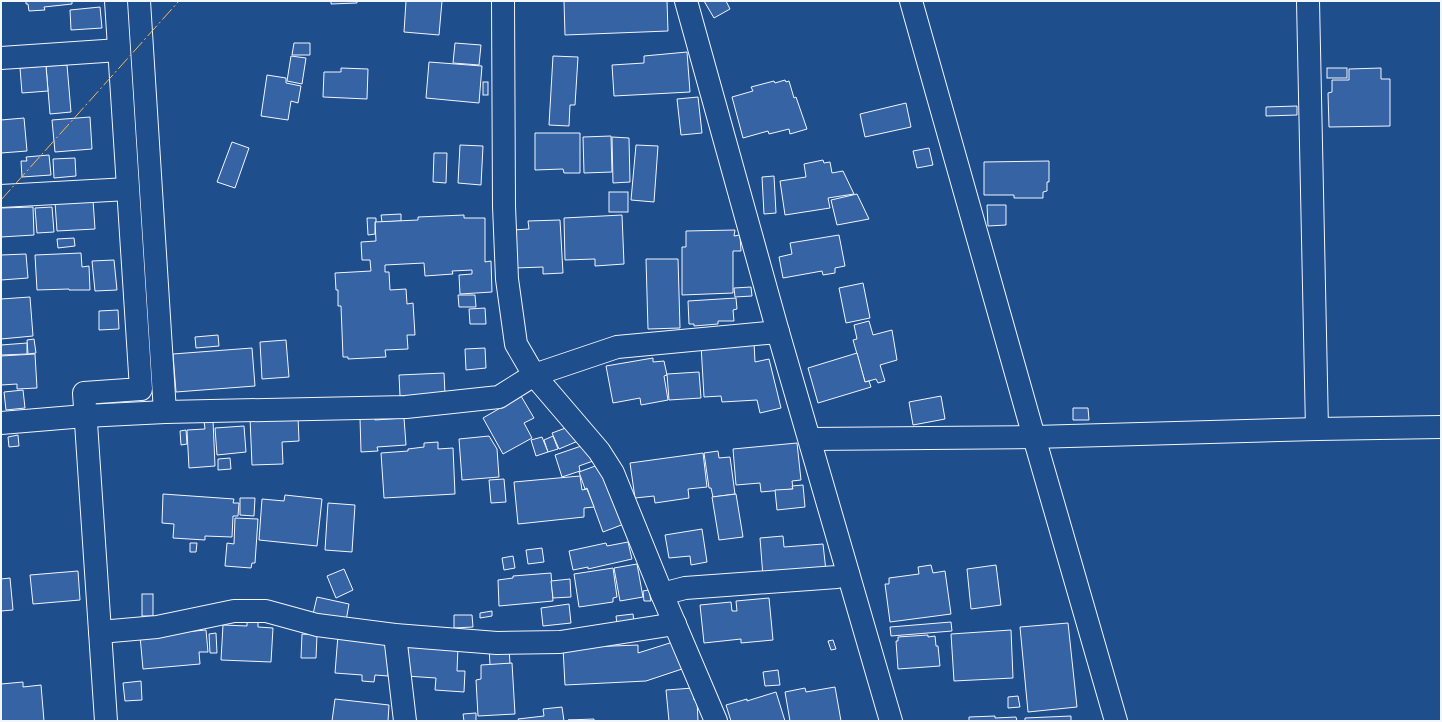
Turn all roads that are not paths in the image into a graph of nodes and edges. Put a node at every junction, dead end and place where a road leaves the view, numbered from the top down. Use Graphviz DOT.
graph roads {
  1 [pos="116,1"];
  2 [pos="138,1"];
  3 [pos="503,1"];
  4 [pos="686,1"];
  5 [pos="911,1"];
  6 [pos="1308,1"];
  7 [pos="119,50"];
  8 [pos="1,58"];
  9 [pos="128,189"];
  10 [pos="1,196"];
  11 [pos="778,332"];
  12 [pos="534,375"];
  13 [pos="165,412"];
  14 [pos="84,416"];
  15 [pos="1,422"];
  16 [pos="1441,427"];
  17 [pos="1317,429"];
  18 [pos="1034,437"];
  19 [pos="810,439"];
  20 [pos="848,574"];
  21 [pos="662,594"];
  22 [pos="675,624"];
  23 [pos="100,632"];
  24 [pos="395,635"];
  25 [pos="106,721"];
  26 [pos="404,721"];
  27 [pos="716,721"];
  28 [pos="890,721"];
  29 [pos="1116,721"];
  1 -- 7 [label="street"];
  2 -- 13 [label="street"];
  3 -- 12 [label="street"];
  4 -- 11 [label="street"];
  5 -- 18 [label="street"];
  6 -- 17 [label="street"];
  7 -- 8 [label="street"];
  7 -- 9 [label="street"];
  9 -- 10 [label="street"];
  9 -- 14 [label="street"];
  11 -- 12 [label="street"];
  11 -- 19 [label="street"];
  12 -- 13 [label="street"];
  12 -- 21 [label="street"];
  13 -- 14 [label="street"];
  14 -- 15 [label="street"];
  14 -- 23 [label="street"];
  16 -- 17 [label="street"];
  17 -- 18 [label="street"];
  18 -- 19 [label="street"];
  18 -- 29 [label="street"];
  19 -- 20 [label="street"];
  20 -- 21 [label="street"];
  20 -- 28 [label="street"];
  21 -- 22 [label="street"];
  22 -- 24 [label="street"];
  22 -- 27 [label="street"];
  23 -- 24 [label="street"];
  23 -- 25 [label="street"];
  24 -- 26 [label="street"];
}
